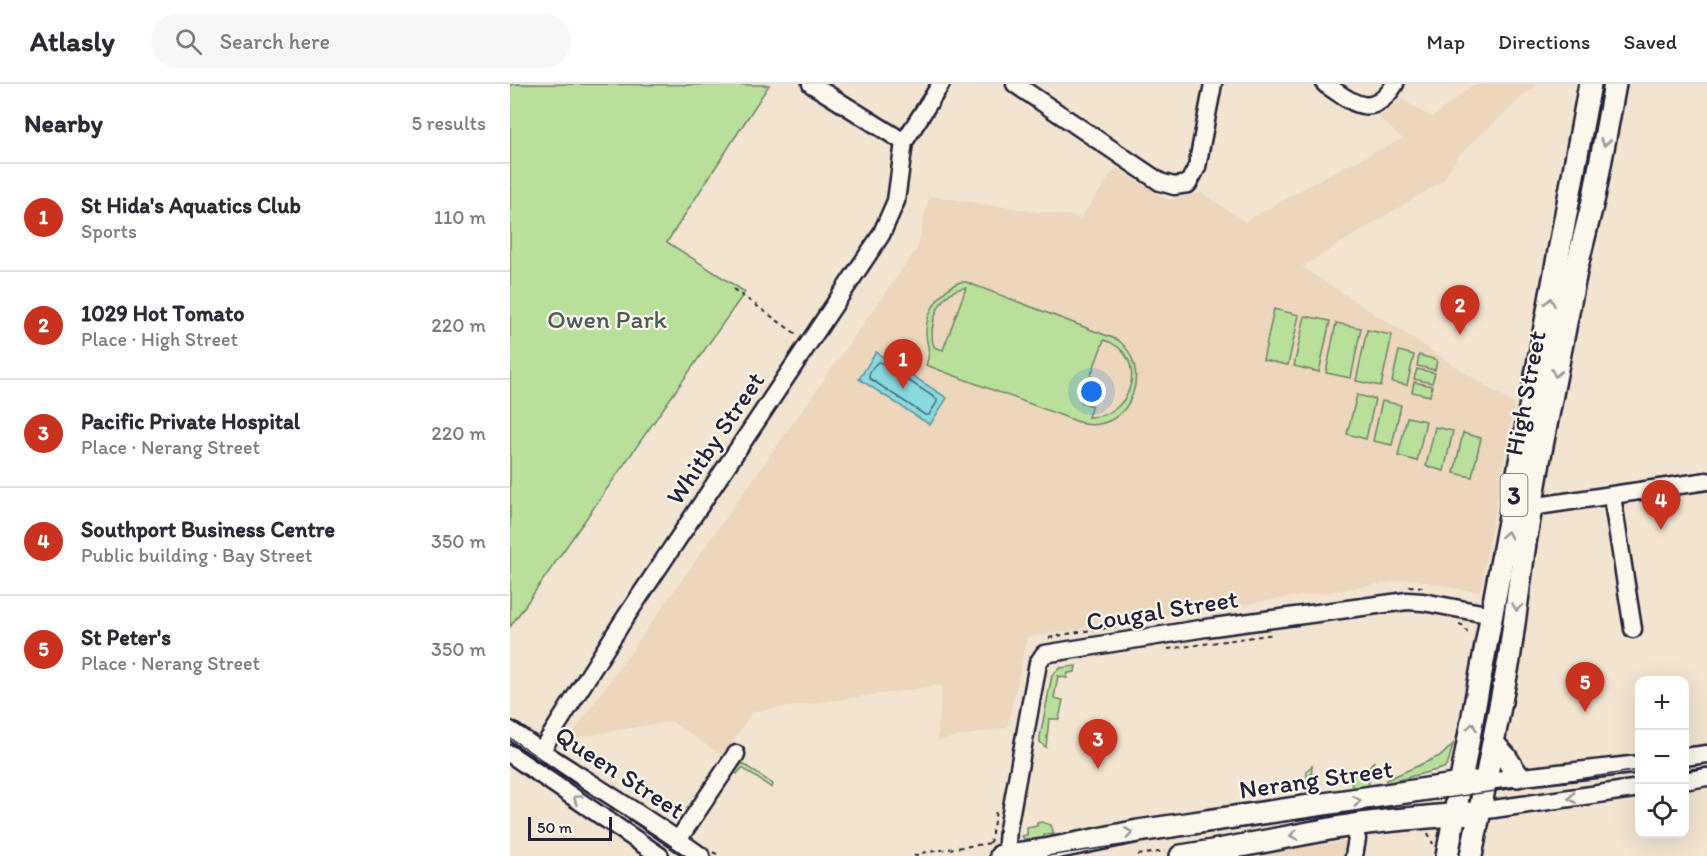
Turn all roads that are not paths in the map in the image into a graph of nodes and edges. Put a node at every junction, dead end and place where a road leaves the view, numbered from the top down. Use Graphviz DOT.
graph roads {
  1 [pos="811,84"];
  2 [pos="941,84"];
  3 [pos="1015,84"];
  4 [pos="1213,84"];
  5 [pos="1326,84"];
  6 [pos="1395,84"];
  7 [pos="1590,84"];
  8 [pos="1615,84"];
  9 [pos="904,142"];
  10 [pos="1707,482"];
  11 [pos="1612,496"];
  12 [pos="1531,507"];
  13 [pos="1492,615"];
  14 [pos="1634,629"];
  15 [pos="510,730"];
  16 [pos="1493,742"];
  17 [pos="541,751"];
  18 [pos="510,754"];
  19 [pos="736,754"];
  20 [pos="1707,754"];
  21 [pos="1689,756"];
  22 [pos="1635,764"];
  23 [pos="1518,776"];
  24 [pos="1707,777"];
  25 [pos="1689,780"];
  26 [pos="1486,781"];
  27 [pos="1461,784"];
  28 [pos="1635,789"];
  29 [pos="1480,811"];
  30 [pos="1455,815"];
  31 [pos="1352,825"];
  32 [pos="678,840"];
  33 [pos="1000,851"];
  34 [pos="660,856"];
  35 [pos="701,856"];
  36 [pos="1181,856"];
  37 [pos="1354,856"];
  38 [pos="1447,856"];
  39 [pos="1471,856"];
  1 -- 9 [label="street"];
  2 -- 9 [label="street"];
  3 -- 4 [label="street"];
  5 -- 6 [label="street"];
  13 -- 7 [label="main road, High Street / 3, one-way"];
  8 -- 12 [label="main road, High Street / 3, one-way"];
  9 -- 17 [label="street, Whitby Street"];
  10 -- 11 [label="street"];
  11 -- 12 [label="street"];
  11 -- 14 [label="street"];
  12 -- 16 [label="main road, High Street / 3, one-way"];
  27 -- 13 [label="main road, High Street / 3, one-way"];
  13 -- 33 [label="street, Cougal Street"];
  15 -- 17 [label="street, Queen Street"];
  16 -- 23 [label="main road"];
  16 -- 26 [label="main road, High Street / 3"];
  17 -- 32 [label="street, Queen Street"];
  34 -- 18 [label="street, Queen Street, one-way"];
  19 -- 32 [label="street"];
  20 -- 21 [label="street"];
  22 -- 23 [label="street, Nerang Street"];
  23 -- 26 [label="street, Nerang Street"];
  24 -- 25 [label="street"];
  26 -- 27 [label="main road, Nerang Street"];
  26 -- 29 [label="main road, High Street / 3"];
  27 -- 30 [label="main road, High Street / 3"];
  33 -- 27 [label="main road, Nerang Street, one-way"];
  28 -- 29 [label="street, Nerang Street, one-way"];
  29 -- 30 [label="main road, Nerang Street"];
  29 -- 39 [label="main road, High Street / 3"];
  30 -- 31 [label="main road, Nerang Street"];
  30 -- 38 [label="main road, High Street / 3"];
  31 -- 36 [label="main road, Nerang Street, one-way"];
  31 -- 37 [label="street"];
  32 -- 35 [label="street, Queen Street"];
}
